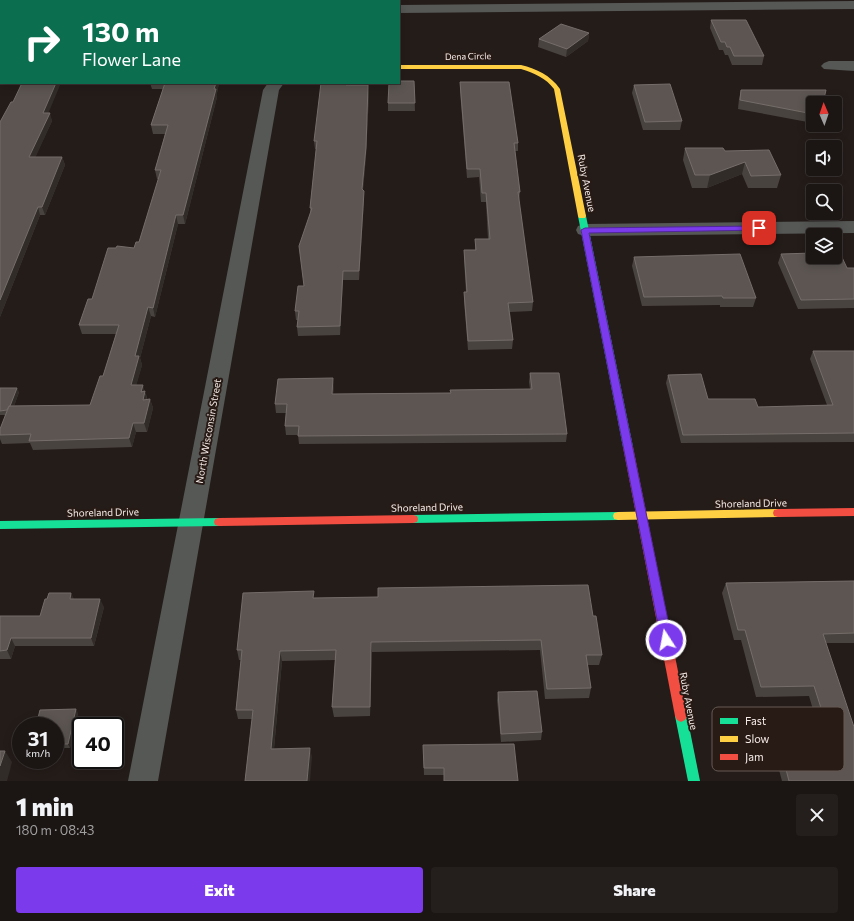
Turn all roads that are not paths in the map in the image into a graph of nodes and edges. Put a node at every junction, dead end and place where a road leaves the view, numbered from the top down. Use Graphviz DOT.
graph roads {
  1 [pos="854,5"];
  2 [pos="400,9"];
  3 [pos="829,66"];
  4 [pos="854,66"];
  5 [pos="400,67"];
  6 [pos="536,71"];
  7 [pos="275,84"];
  8 [pos="854,227"];
  9 [pos="585,230"];
  10 [pos="854,512"];
  11 [pos="642,515"];
  12 [pos="192,522"];
  13 [pos="0,525"];
  14 [pos="143,781"];
  15 [pos="694,781"];
  1 -- 2 [label="street"];
  3 -- 4 [label="street"];
  5 -- 6 [label="street, Dena Circle"];
  6 -- 9 [label="street, Ruby Avenue"];
  7 -- 12 [label="street, North Wisconsin Street"];
  8 -- 9 [label="street"];
  9 -- 11 [label="street, Ruby Avenue"];
  10 -- 11 [label="street, Shoreland Drive"];
  11 -- 12 [label="street, Shoreland Drive"];
  11 -- 15 [label="street, Ruby Avenue"];
  12 -- 13 [label="street, Shoreland Drive"];
  12 -- 14 [label="street, North Wisconsin Street"];
}
